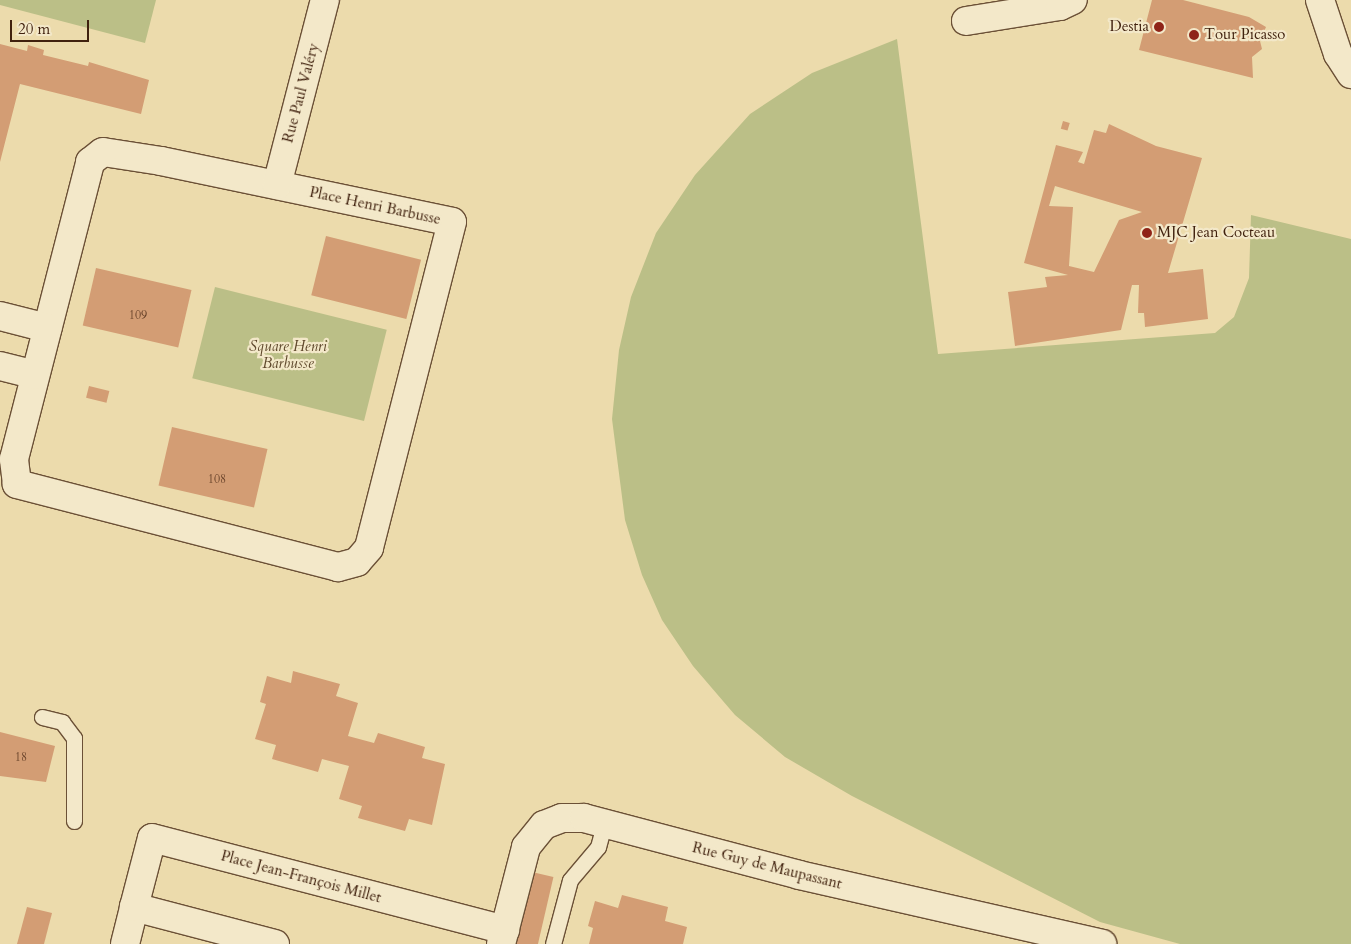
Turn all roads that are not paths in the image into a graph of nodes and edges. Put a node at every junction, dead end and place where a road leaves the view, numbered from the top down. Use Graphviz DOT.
graph roads {
  1 [pos="325,0"];
  2 [pos="1073,0"];
  3 [pos="1320,0"];
  4 [pos="966,21"];
  5 [pos="1351,74"];
  6 [pos="277,185"];
  7 [pos="0,316"];
  8 [pos="47,328"];
  9 [pos="0,366"];
  10 [pos="35,375"];
  11 [pos="42,717"];
  12 [pos="74,821"];
  13 [pos="604,824"];
  14 [pos="134,907"];
  15 [pos="503,937"];
  16 [pos="1052,937"];
  17 [pos="125,944"];
  18 [pos="275,944"];
  19 [pos="553,944"];
  20 [pos="1102,944"];
  1 -- 6 [label="street, Rue Paul Valéry"];
  2 -- 4 [label="street"];
  3 -- 5 [label="street"];
  6 -- 8 [label="street, Place Henri Barbusse"];
  6 -- 10 [label="street, Place Henri Barbusse"];
  7 -- 8 [label="street"];
  8 -- 10 [label="street, Place Henri Barbusse"];
  9 -- 10 [label="street"];
  11 -- 12 [label="lane"];
  13 -- 15 [label="street, Rue Guy de Maupassant"];
  13 -- 16 [label="street, Rue Guy de Maupassant"];
  13 -- 19 [label="lane"];
  14 -- 15 [label="street, Place Jean-François Millet"];
  14 -- 17 [label="street, Place Jean-François Millet"];
  14 -- 18 [label="street"];
  16 -- 20 [label="street, Rue Guy de Maupassant"];
}
